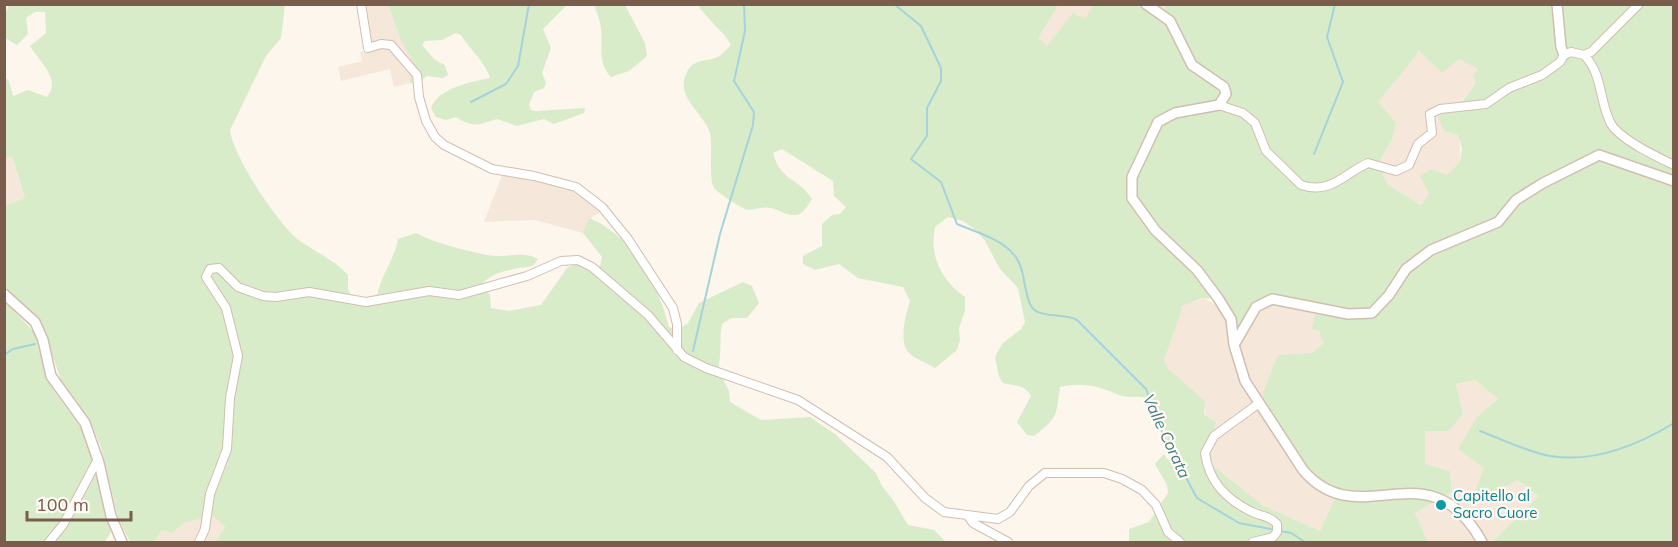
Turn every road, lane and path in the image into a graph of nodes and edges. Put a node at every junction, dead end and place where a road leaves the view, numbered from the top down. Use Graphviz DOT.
graph roads {
  1 [pos="361,4"];
  2 [pos="1146,4"];
  3 [pos="1557,4"];
  4 [pos="1638,5"];
  5 [pos="1564,55"];
  6 [pos="1584,55"];
  7 [pos="1219,105"];
  8 [pos="1674,165"];
  9 [pos="1674,181"];
  10 [pos="4,294"];
  11 [pos="1234,345"];
  12 [pos="677,350"];
  13 [pos="1258,404"];
  14 [pos="98,459"];
  15 [pos="968,516"];
  16 [pos="49,543"];
  17 [pos="122,543"];
  18 [pos="199,543"];
  19 [pos="1008,543"];
  20 [pos="1180,543"];
  21 [pos="1253,543"];
  22 [pos="1482,543"];
  1 -- 12 [label="street"];
  2 -- 7 [label="street"];
  3 -- 5 [label="street"];
  4 -- 6 [label="street"];
  5 -- 6 [label="street"];
  5 -- 7 [label="street"];
  6 -- 8 [label="street"];
  7 -- 11 [label="street"];
  9 -- 11 [label="street"];
  10 -- 14 [label="street"];
  11 -- 13 [label="street"];
  12 -- 15 [label="street"];
  12 -- 18 [label="street"];
  13 -- 21 [label="street"];
  13 -- 22 [label="street"];
  14 -- 16 [label="street"];
  14 -- 17 [label="street"];
  15 -- 19 [label="street"];
  15 -- 20 [label="street"];
}
